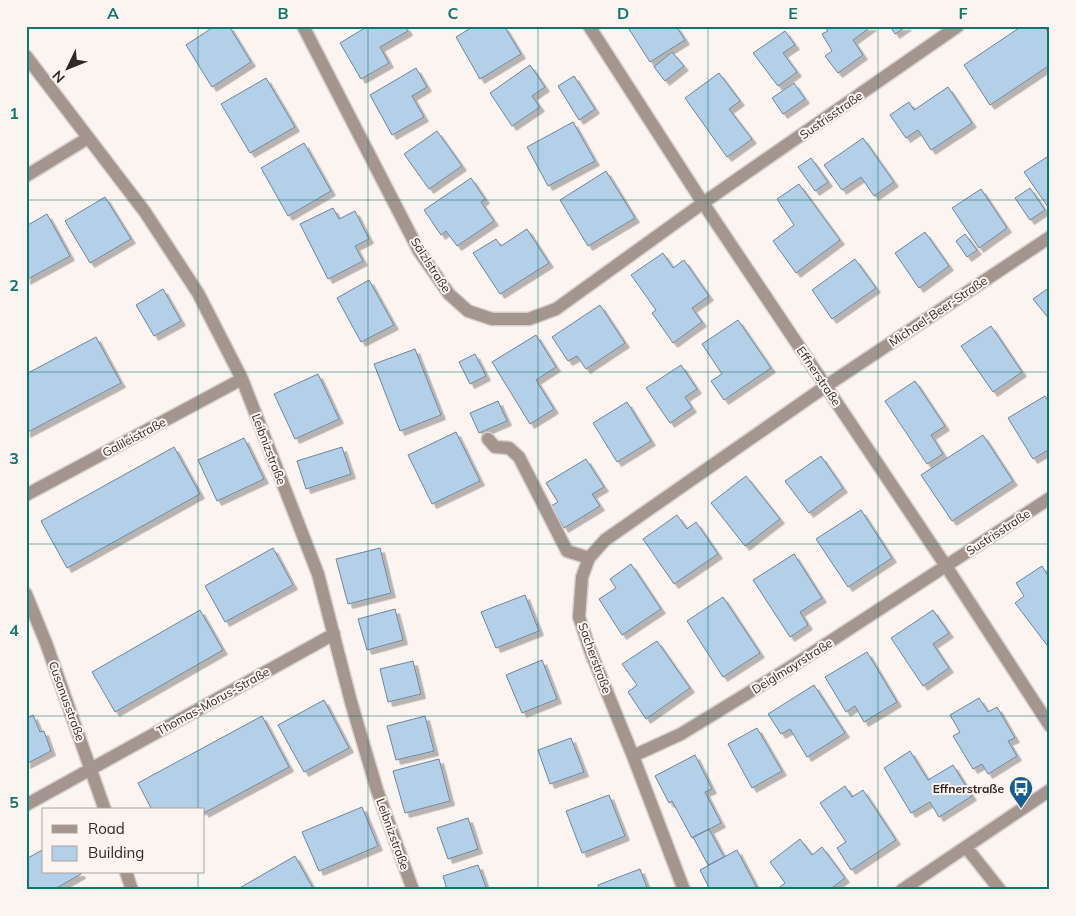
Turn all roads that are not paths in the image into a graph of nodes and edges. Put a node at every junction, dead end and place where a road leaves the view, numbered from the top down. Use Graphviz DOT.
graph roads {
  1 [pos="304,26"];
  2 [pos="589,26"];
  3 [pos="958,26"];
  4 [pos="26,56"];
  5 [pos="88,138"];
  6 [pos="26,176"];
  7 [pos="703,203"];
  8 [pos="1050,237"];
  9 [pos="242,379"];
  10 [pos="826,386"];
  11 [pos="488,439"];
  12 [pos="26,496"];
  13 [pos="1050,498"];
  14 [pos="589,558"];
  15 [pos="946,566"];
  16 [pos="26,594"];
  17 [pos="334,634"];
  18 [pos="1050,726"];
  19 [pos="633,756"];
  20 [pos="92,769"];
  21 [pos="1050,790"];
  22 [pos="26,805"];
  23 [pos="104,808"];
  24 [pos="966,847"];
  25 [pos="127,874"];
  26 [pos="132,890"];
  27 [pos="413,890"];
  28 [pos="684,890"];
  29 [pos="902,890"];
  30 [pos="1000,890"];
  1 -- 7 [label="street, Sälzlstraße"];
  2 -- 7 [label="street, Effnerstraße"];
  3 -- 7 [label="street, Sustrisstraße"];
  4 -- 5 [label="street, Leibnizstraße"];
  5 -- 6 [label="street"];
  5 -- 9 [label="street, Leibnizstraße"];
  7 -- 10 [label="street, Effnerstraße"];
  8 -- 10 [label="street, Michael-Beer-Straße"];
  9 -- 12 [label="street, Galileistraße"];
  9 -- 17 [label="street, Leibnizstraße"];
  10 -- 14 [label="street, Sacherstraße"];
  10 -- 15 [label="street, Effnerstraße"];
  11 -- 14 [label="street"];
  13 -- 15 [label="street, Sustrisstraße"];
  14 -- 19 [label="street, Sacherstraße"];
  15 -- 18 [label="street, Effnerstraße"];
  15 -- 19 [label="street, Deiglmayrstraße"];
  16 -- 20 [label="street, Cusanusstraße"];
  17 -- 20 [label="street, Thomas-Morus-Straße"];
  17 -- 27 [label="street, Leibnizstraße"];
  19 -- 28 [label="street, Sacherstraße"];
  20 -- 22 [label="street, Thomas-Morus-Straße"];
  20 -- 23 [label="street, Cusanusstraße"];
  21 -- 24 [label="street"];
  24 -- 29 [label="street"];
  24 -- 30 [label="street"];
  25 -- 26 [label="street"];
}
